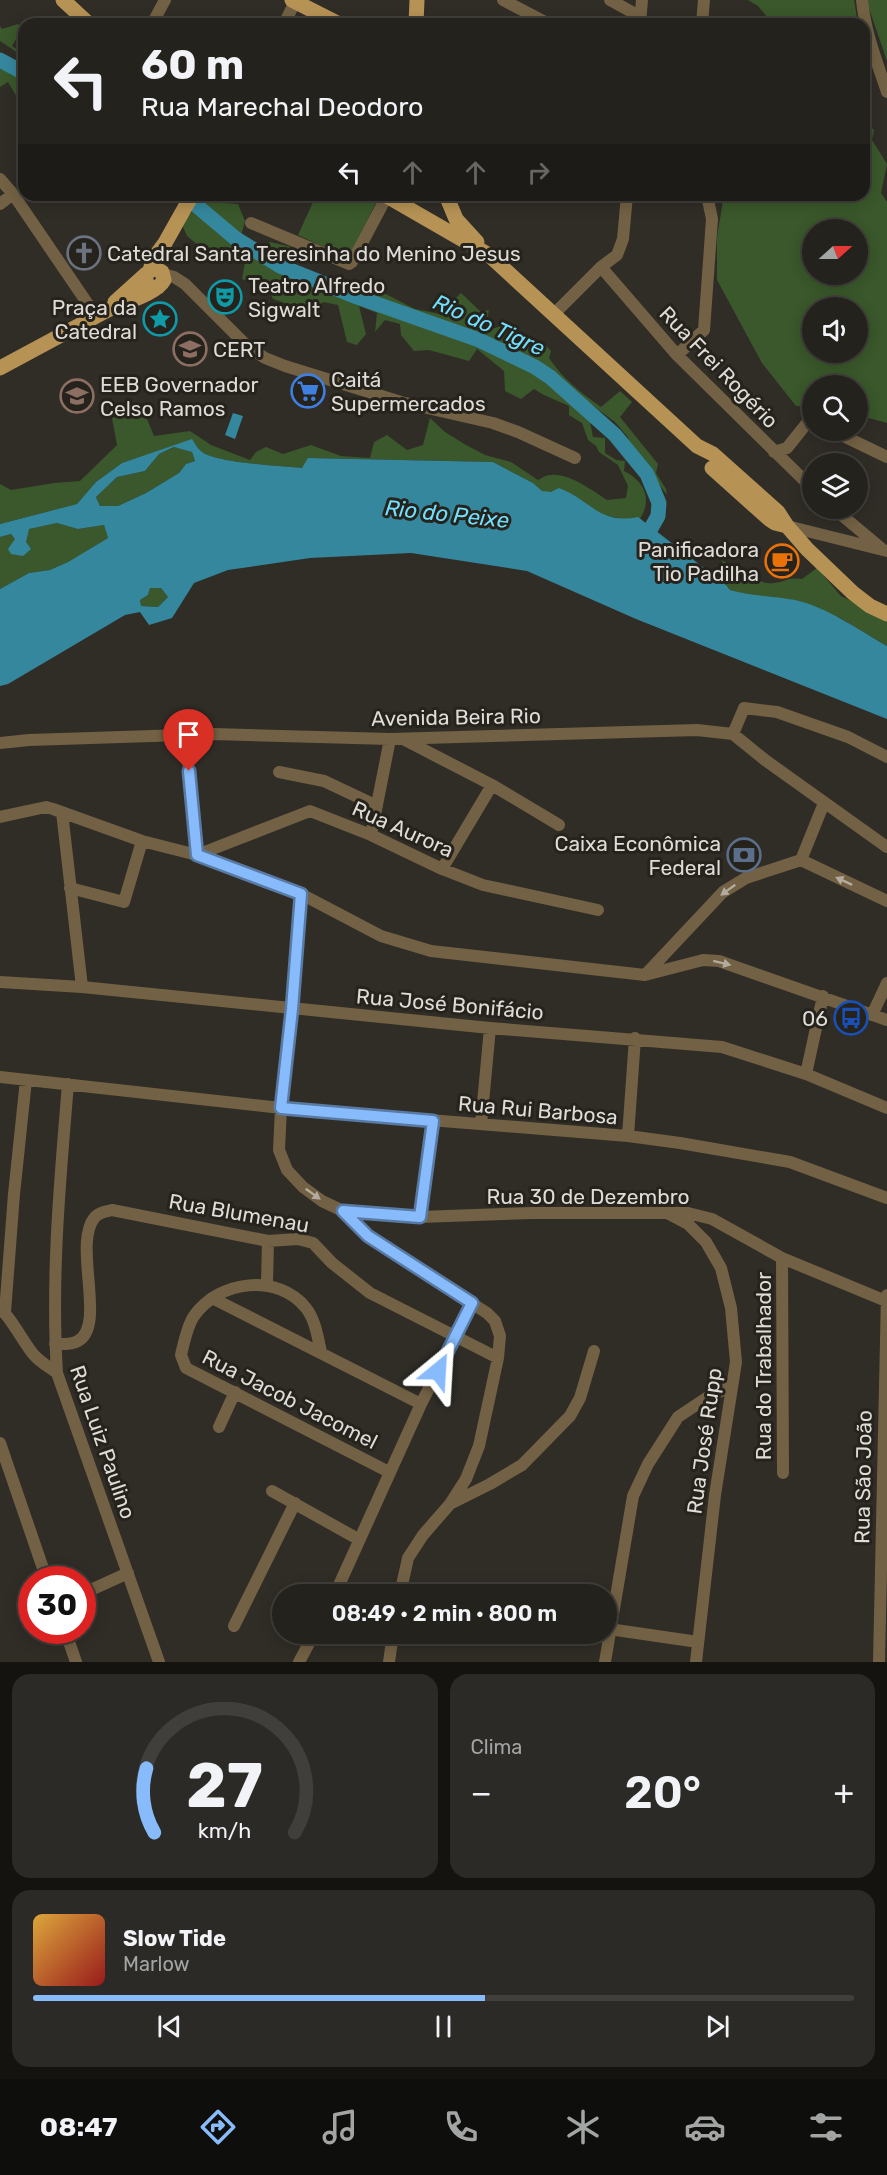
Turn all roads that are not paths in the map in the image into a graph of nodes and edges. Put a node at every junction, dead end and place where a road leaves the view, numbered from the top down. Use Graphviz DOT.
graph roads {
  1 [pos="63,0"];
  2 [pos="165,0"];
  3 [pos="417,0"];
  4 [pos="503,0"];
  5 [pos="610,0"];
  6 [pos="642,0"];
  7 [pos="704,0"];
  8 [pos="862,0"];
  9 [pos="294,1"];
  10 [pos="82,18"];
  11 [pos="155,18"];
  12 [pos="287,18"];
  13 [pos="327,18"];
  14 [pos="416,18"];
  15 [pos="538,18"];
  16 [pos="638,18"];
  17 [pos="641,18"];
  18 [pos="702,18"];
  19 [pos="866,18"];
  20 [pos="870,37"];
  21 [pos="887,92"];
  22 [pos="0,179"];
  23 [pos="13,194"];
  24 [pos="18,201"];
  25 [pos="18,201"];
  26 [pos="189,201"];
  27 [pos="383,201"];
  28 [pos="396,201"];
  29 [pos="445,201"];
  30 [pos="448,201"];
  31 [pos="626,201"];
  32 [pos="708,201"];
  33 [pos="0,204"];
  34 [pos="412,209"];
  35 [pos="456,219"];
  36 [pos="251,222"];
  37 [pos="441,226"];
  38 [pos="489,255"];
  39 [pos="602,267"];
  40 [pos="157,277"];
  41 [pos="102,313"];
  42 [pos="554,314"];
  43 [pos="677,355"];
  44 [pos="0,369"];
  45 [pos="802,429"];
  46 [pos="854,441"];
  47 [pos="774,452"];
  48 [pos="887,457"];
  49 [pos="575,458"];
  50 [pos="802,479"];
  51 [pos="847,519"];
  52 [pos="787,526"];
  53 [pos="886,551"];
  54 [pos="887,614"];
  55 [pos="733,734"];
  56 [pos="396,739"];
  57 [pos="0,743"];
  58 [pos="187,750"];
  59 [pos="887,756"];
  60 [pos="279,772"];
  61 [pos="492,785"];
  62 [pos="824,803"];
  63 [pos="377,806"];
  64 [pos="62,812"];
  65 [pos="0,817"];
  66 [pos="559,825"];
  67 [pos="371,835"];
  68 [pos="142,841"];
  69 [pos="885,842"];
  70 [pos="197,855"];
  71 [pos="801,860"];
  72 [pos="442,869"];
  73 [pos="70,888"];
  74 [pos="301,894"];
  75 [pos="887,901"];
  76 [pos="597,910"];
  77 [pos="668,948"];
  78 [pos="684,965"];
  79 [pos="645,975"];
  80 [pos="0,982"];
  81 [pos="887,983"];
  82 [pos="82,987"];
  83 [pos="823,996"];
  84 [pos="292,1009"];
  85 [pos="872,1015"];
  86 [pos="887,1020"];
  87 [pos="490,1028"];
  88 [pos="635,1038"];
  89 [pos="806,1074"];
  90 [pos="0,1077"];
  91 [pos="26,1080"];
  92 [pos="68,1084"];
  93 [pos="281,1108"];
  94 [pos="887,1108"];
  95 [pos="433,1121"];
  96 [pos="481,1124"];
  97 [pos="628,1136"];
  98 [pos="887,1198"];
  99 [pos="343,1211"];
  100 [pos="668,1213"];
  101 [pos="420,1217"];
  102 [pos="268,1241"];
  103 [pos="782,1258"];
  104 [pos="267,1284"];
  105 [pos="887,1298"];
  106 [pos="212,1299"];
  107 [pos="472,1303"];
  108 [pos="2,1311"];
  109 [pos="455,1338"];
  110 [pos="55,1344"];
  111 [pos="594,1351"];
  112 [pos="321,1352"];
  113 [pos="498,1358"];
  114 [pos="57,1373"];
  115 [pos="732,1386"];
  116 [pos="235,1392"];
  117 [pos="421,1404"];
  118 [pos="219,1427"];
  119 [pos="0,1443"];
  120 [pos="389,1472"];
  121 [pos="783,1473"];
  122 [pos="272,1491"];
  123 [pos="295,1503"];
  124 [pos="450,1504"];
  125 [pos="884,1531"];
  126 [pos="358,1539"];
  127 [pos="42,1566"];
  128 [pos="128,1573"];
  129 [pos="339,1584"];
  130 [pos="402,1584"];
  131 [pos="617,1585"];
  132 [pos="96,1588"];
  133 [pos="234,1626"];
  134 [pos="617,1630"];
  135 [pos="698,1642"];
  136 [pos="70,1644"];
  137 [pos="308,1644"];
  138 [pos="392,1644"];
  139 [pos="607,1644"];
  140 [pos="76,1662"];
  141 [pos="159,1662"];
  142 [pos="298,1662"];
  143 [pos="389,1662"];
  144 [pos="605,1662"];
  145 [pos="696,1662"];
  146 [pos="879,1662"];
  1 -- 10 [label="main road"];
  2 -- 11 [label="street"];
  3 -- 14 [label="main road"];
  4 -- 15 [label="street"];
  5 -- 16 [label="street"];
  6 -- 17 [label="street"];
  7 -- 18 [label="street"];
  8 -- 19 [label="street"];
  9 -- 12 [label="street"];
  9 -- 13 [label="main road"];
  20 -- 21 [label="street"];
  22 -- 23 [label="street"];
  23 -- 24 [label="street"];
  23 -- 33 [label="street"];
  25 -- 41 [label="street"];
  26 -- 40 [label="main road"];
  27 -- 36 [label="street"];
  28 -- 34 [label="main road"];
  29 -- 34 [label="main road"];
  30 -- 35 [label="main road"];
  31 -- 39 [label="street"];
  32 -- 43 [label="street"];
  34 -- 37 [label="main road"];
  35 -- 37 [label="main road"];
  35 -- 38 [label="main road"];
  37 -- 38 [label="main road"];
  38 -- 42 [label="main road"];
  39 -- 42 [label="street"];
  39 -- 43 [label="street, Rua Frei Rogério"];
  40 -- 41 [label="main road"];
  40 -- 49 [label="street"];
  41 -- 44 [label="main road"];
  42 -- 52 [label="main road"];
  43 -- 47 [label="street, Rua Frei Rogério"];
  45 -- 47 [label="street"];
  46 -- 48 [label="street"];
  47 -- 50 [label="street, Rua Frei Rogério"];
  51 -- 53 [label="street"];
  52 -- 53 [label="street"];
  52 -- 54 [label="main road"];
  55 -- 56 [label="street, Avenida Beira Rio"];
  55 -- 59 [label="street"];
  55 -- 62 [label="street"];
  56 -- 57 [label="street, Avenida Beira Rio"];
  56 -- 61 [label="street"];
  56 -- 63 [label="street"];
  58 -- 70 [label="street"];
  60 -- 63 [label="street"];
  61 -- 66 [label="street"];
  61 -- 72 [label="street"];
  62 -- 69 [label="street"];
  62 -- 71 [label="street"];
  63 -- 67 [label="street"];
  64 -- 65 [label="street"];
  64 -- 68 [label="street"];
  64 -- 73 [label="street"];
  67 -- 70 [label="street, Rua Aurora"];
  67 -- 72 [label="street, Rua Aurora"];
  68 -- 70 [label="street"];
  68 -- 73 [label="street"];
  70 -- 74 [label="street"];
  75 -- 71 [label="street, one-way"];
  71 -- 77 [label="street, one-way"];
  72 -- 76 [label="street, Rua Aurora"];
  73 -- 82 [label="street"];
  74 -- 79 [label="street"];
  74 -- 84 [label="street"];
  77 -- 78 [label="street"];
  77 -- 79 [label="street"];
  78 -- 79 [label="street"];
  78 -- 83 [label="street, one-way"];
  80 -- 82 [label="street, Rua José Bonifácio"];
  81 -- 85 [label="street"];
  82 -- 84 [label="street, Rua José Bonifácio"];
  83 -- 85 [label="street"];
  83 -- 89 [label="street"];
  84 -- 87 [label="street, Rua José Bonifácio"];
  84 -- 93 [label="street"];
  85 -- 86 [label="street"];
  87 -- 88 [label="street, Rua José Bonifácio"];
  87 -- 96 [label="street"];
  88 -- 89 [label="street, Rua José Bonifácio"];
  88 -- 97 [label="street"];
  89 -- 94 [label="street, Rua José Bonifácio"];
  90 -- 91 [label="street, Rua Rui Barbosa"];
  91 -- 92 [label="street, Rua Rui Barbosa"];
  91 -- 108 [label="street"];
  92 -- 93 [label="street, Rua Rui Barbosa"];
  92 -- 110 [label="street, Rua Luiz Paulino"];
  93 -- 95 [label="street, Rua Rui Barbosa"];
  93 -- 99 [label="street, one-way"];
  95 -- 96 [label="street, Rua Rui Barbosa"];
  95 -- 101 [label="street"];
  96 -- 97 [label="street, Rua Rui Barbosa"];
  97 -- 98 [label="street, Rua Rui Barbosa"];
  99 -- 101 [label="street, Rua 30 de Dezembro"];
  99 -- 107 [label="street"];
  100 -- 101 [label="street, Rua 30 de Dezembro"];
  100 -- 103 [label="street, Rua 30 de Dezembro"];
  100 -- 115 [label="street, Rua José Rupp"];
  102 -- 104 [label="street"];
  102 -- 109 [label="street, Rua Blumenau"];
  102 -- 110 [label="street, Rua Blumenau"];
  103 -- 105 [label="street, Rua 30 de Dezembro"];
  103 -- 121 [label="street, Rua do Trabalhador"];
  104 -- 106 [label="street, Rua Jacob Jacomel"];
  104 -- 112 [label="street"];
  105 -- 125 [label="street, Rua São João"];
  106 -- 112 [label="street"];
  106 -- 116 [label="street, Rua Jacob Jacomel"];
  107 -- 109 [label="street"];
  107 -- 113 [label="street"];
  108 -- 114 [label="street"];
  109 -- 113 [label="street, Rua Blumenau"];
  109 -- 117 [label="street"];
  110 -- 114 [label="street, Rua Luiz Paulino"];
  111 -- 124 [label="street"];
  112 -- 117 [label="street"];
  113 -- 124 [label="street"];
  114 -- 128 [label="street, Rua Luiz Paulino"];
  115 -- 131 [label="street"];
  115 -- 135 [label="street, Rua José Rupp"];
  116 -- 118 [label="street"];
  116 -- 120 [label="street, Rua Jacob Jacomel"];
  117 -- 120 [label="street"];
  119 -- 127 [label="street"];
  120 -- 126 [label="street"];
  122 -- 123 [label="street"];
  123 -- 126 [label="street"];
  123 -- 133 [label="street"];
  124 -- 130 [label="street"];
  125 -- 146 [label="street, Rua São João"];
  126 -- 129 [label="street"];
  128 -- 132 [label="street"];
  128 -- 141 [label="street, Rua Luiz Paulino"];
  134 -- 135 [label="street"];
  135 -- 145 [label="street, Rua José Rupp"];
  136 -- 140 [label="street"];
  137 -- 142 [label="street"];
  138 -- 143 [label="street"];
  139 -- 144 [label="street"];
}
